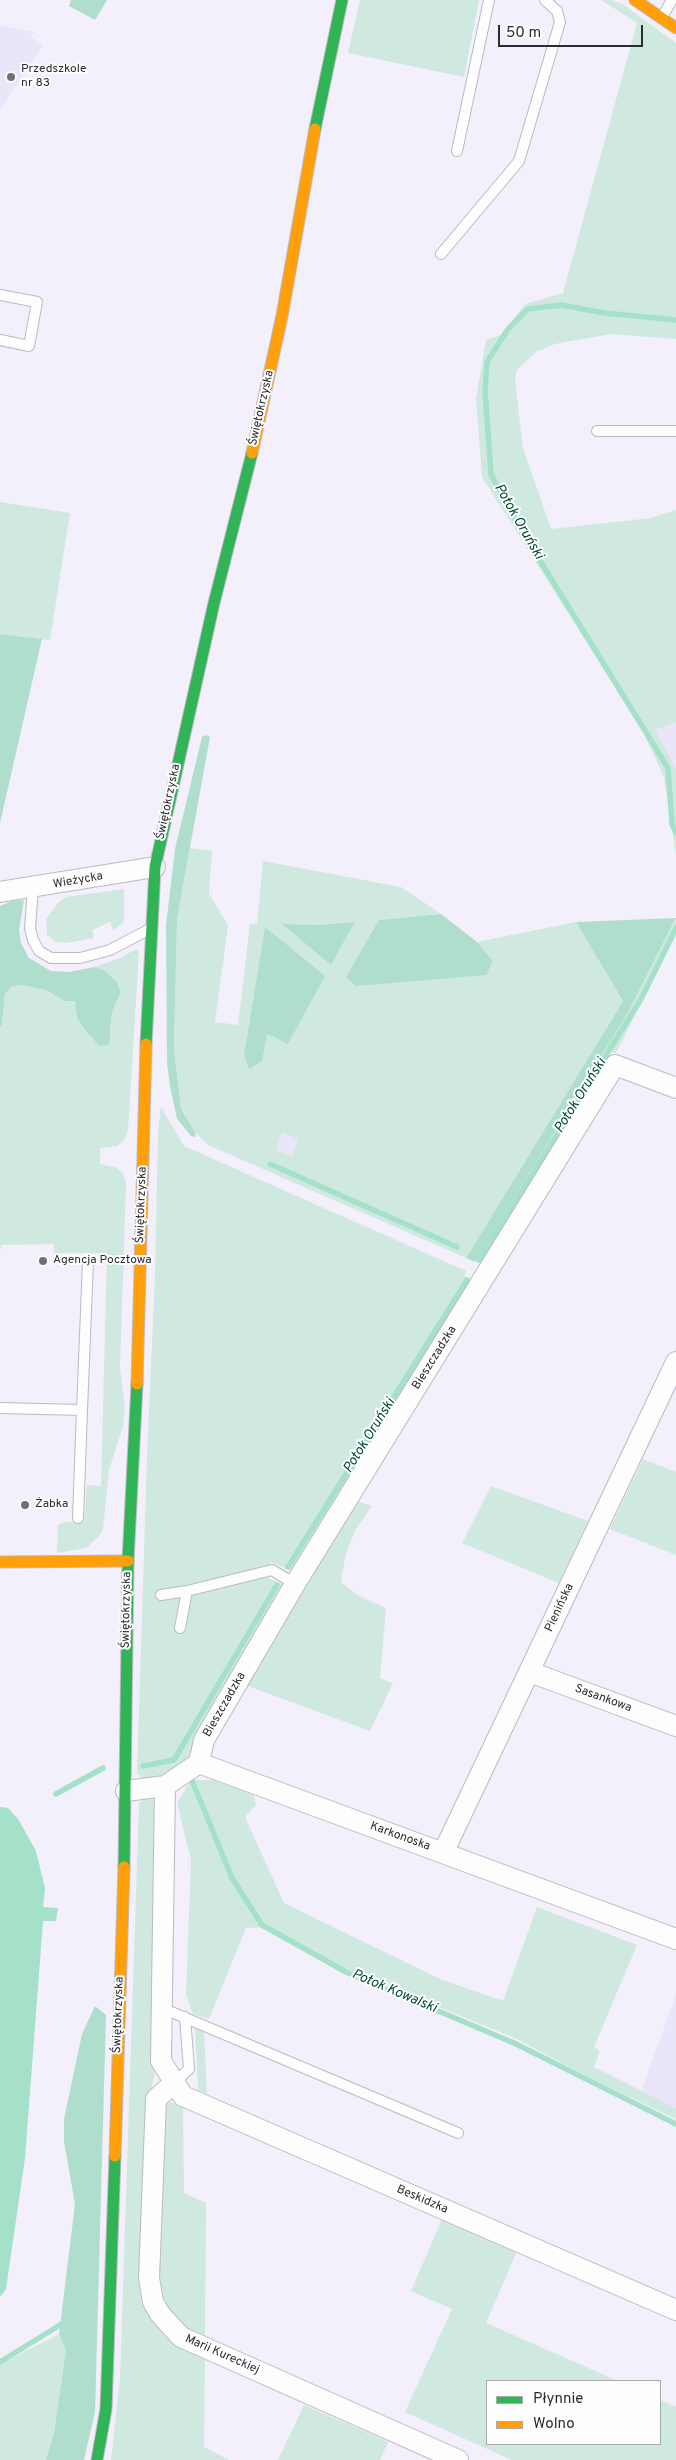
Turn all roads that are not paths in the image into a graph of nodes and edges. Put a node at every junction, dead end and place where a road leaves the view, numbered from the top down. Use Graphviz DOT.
graph roads {
  1 [pos="342,0"];
  2 [pos="489,0"];
  3 [pos="545,0"];
  4 [pos="635,0"];
  5 [pos="672,0"];
  6 [pos="662,17"];
  7 [pos="676,28"];
  8 [pos="457,151"];
  9 [pos="441,254"];
  10 [pos="0,295"];
  11 [pos="0,340"];
  12 [pos="596,431"];
  13 [pos="676,431"];
  14 [pos="156,868"];
  15 [pos="33,888"];
  16 [pos="0,892"];
  17 [pos="151,929"];
  18 [pos="676,1088"];
  19 [pos="88,1261"];
  20 [pos="676,1362"];
  21 [pos="0,1408"];
  22 [pos="82,1410"];
  23 [pos="78,1518"];
  24 [pos="128,1561"];
  25 [pos="0,1562"];
  26 [pos="295,1584"];
  27 [pos="187,1591"];
  28 [pos="161,1595"];
  29 [pos="180,1628"];
  30 [pos="530,1672"];
  31 [pos="676,1726"];
  32 [pos="200,1763"];
  33 [pos="165,1786"];
  34 [pos="126,1791"];
  35 [pos="443,1853"];
  36 [pos="676,1939"];
  37 [pos="162,2008"];
  38 [pos="185,2017"];
  39 [pos="174,2082"];
  40 [pos="458,2133"];
  41 [pos="676,2310"];
  42 [pos="98,2460"];
  43 [pos="458,2460"];
  1 -- 14 [label="main road, Świętokrzyska"];
  2 -- 8 [label="lane"];
  3 -- 9 [label="lane"];
  4 -- 6 [label="main road"];
  5 -- 6 [label="lane"];
  6 -- 7 [label="main road"];
  10 -- 11 [label="lane"];
  12 -- 13 [label="lane"];
  14 -- 15 [label="street, Wieżycka"];
  14 -- 17 [label="main road, Świętokrzyska"];
  15 -- 16 [label="street, Wieżycka"];
  15 -- 17 [label="lane"];
  17 -- 24 [label="main road, Świętokrzyska"];
  18 -- 26 [label="street, Bieszczadzka"];
  19 -- 22 [label="lane"];
  20 -- 30 [label="street, Pienińska"];
  21 -- 22 [label="lane"];
  22 -- 23 [label="lane"];
  24 -- 25 [label="main road"];
  24 -- 34 [label="main road, Świętokrzyska"];
  26 -- 27 [label="lane"];
  26 -- 32 [label="street, Bieszczadzka"];
  27 -- 28 [label="lane"];
  27 -- 29 [label="lane"];
  30 -- 31 [label="street, Sasankowa"];
  30 -- 35 [label="street, Pienińska"];
  32 -- 33 [label="street"];
  32 -- 35 [label="street, Karkonoska"];
  33 -- 34 [label="street"];
  33 -- 37 [label="street"];
  34 -- 42 [label="main road, Świętokrzyska"];
  35 -- 36 [label="street, Karkonoska"];
  37 -- 38 [label="lane"];
  37 -- 39 [label="street"];
  38 -- 39 [label="lane"];
  38 -- 40 [label="lane"];
  39 -- 41 [label="street, Beskidzka"];
  39 -- 43 [label="street, Marii Kureckiej"];
}
